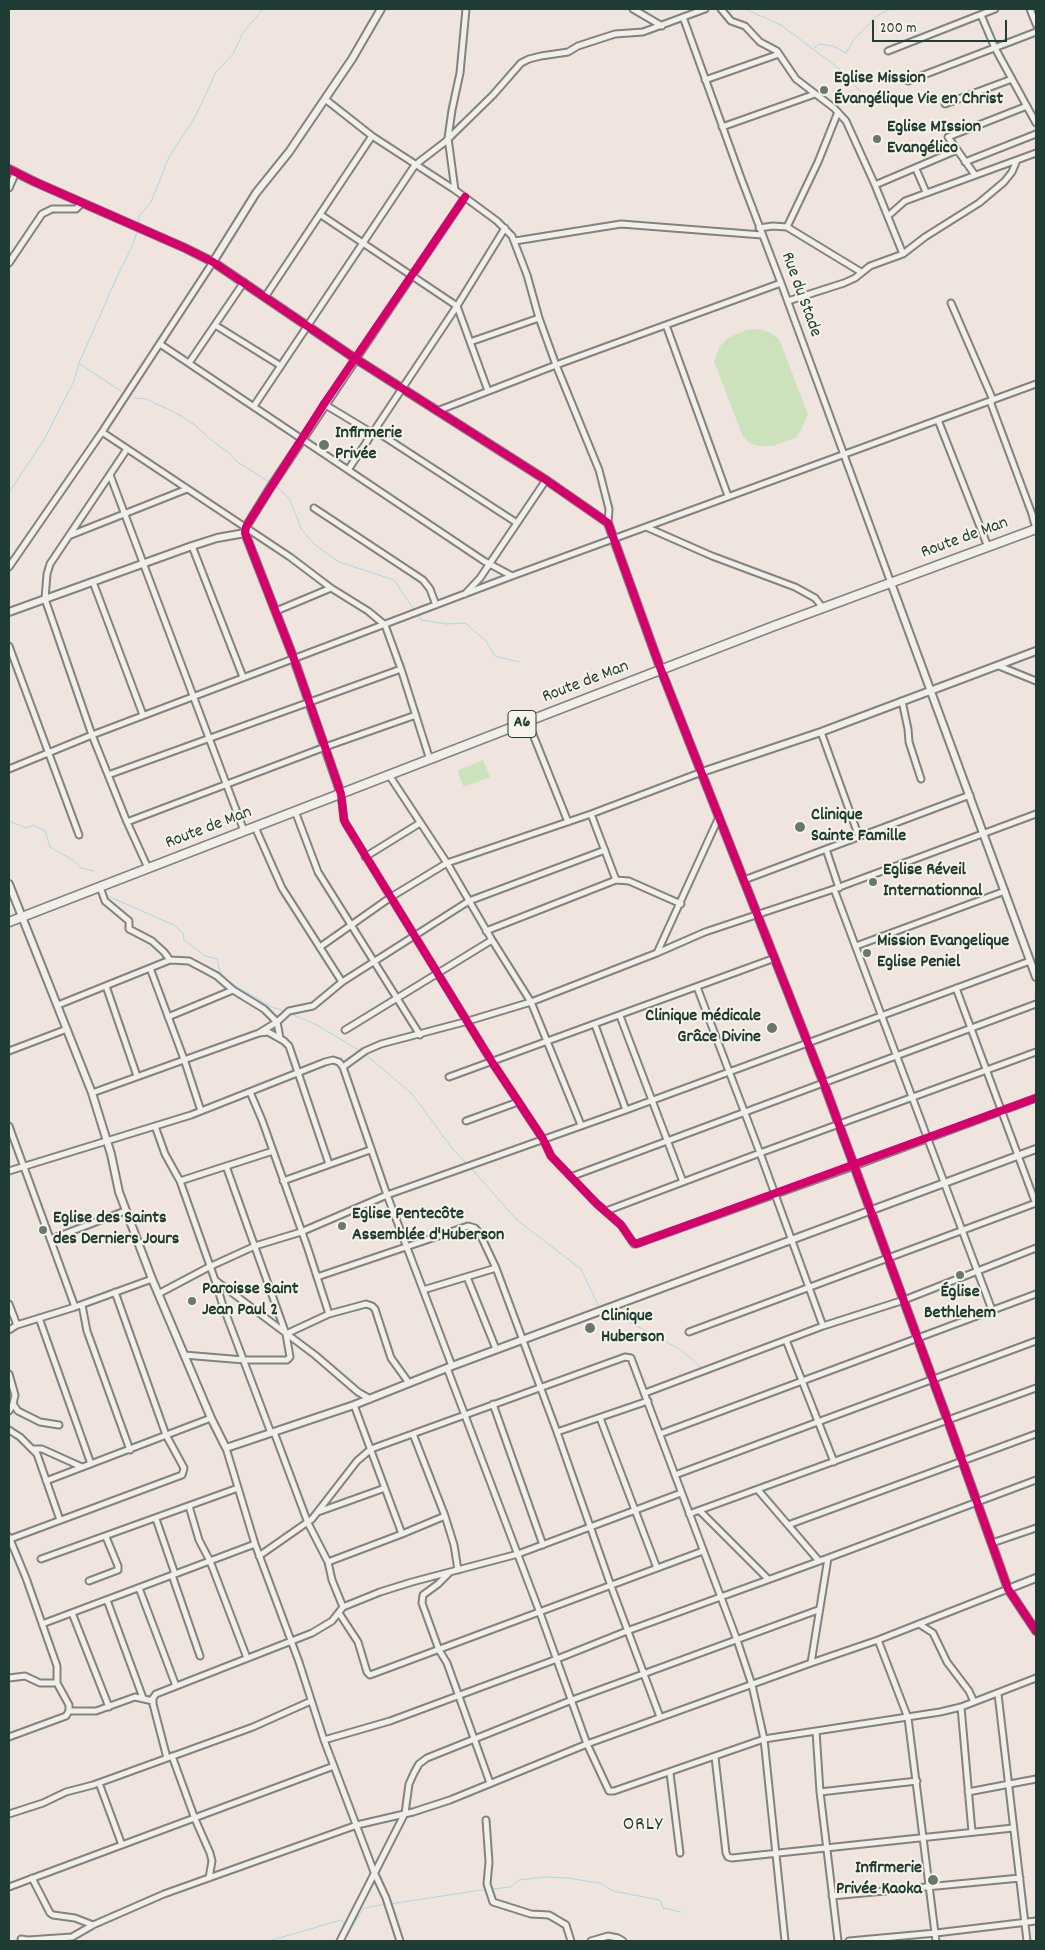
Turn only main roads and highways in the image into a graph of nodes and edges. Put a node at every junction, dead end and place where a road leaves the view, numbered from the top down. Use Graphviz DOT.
graph roads {
  1 [pos="1036,529"];
  2 [pos="9,922"];
  1 -- 2 [label="highway, Route de Man / A6"];
}
